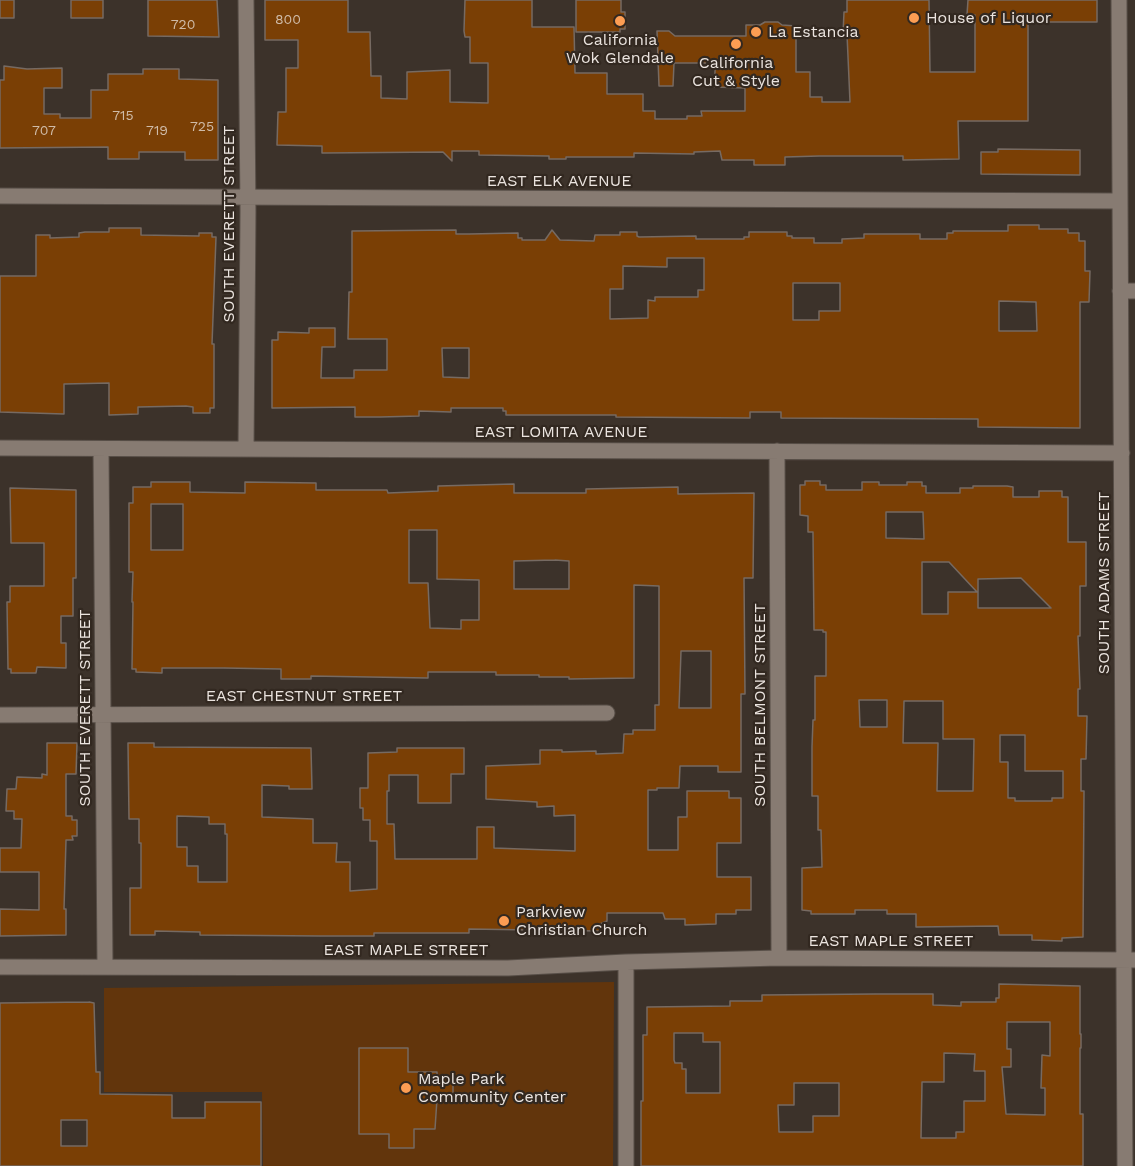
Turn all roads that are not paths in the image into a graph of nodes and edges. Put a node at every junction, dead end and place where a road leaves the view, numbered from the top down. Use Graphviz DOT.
graph roads {
  1 [pos="246,0"];
  2 [pos="1119,0"];
  3 [pos="0,195"];
  4 [pos="248,198"];
  5 [pos="1119,201"];
  6 [pos="1127,291"];
  7 [pos="0,448"];
  8 [pos="101,449"];
  9 [pos="246,449"];
  10 [pos="777,451"];
  11 [pos="1122,453"];
  12 [pos="1128,506"];
  13 [pos="1128,711"];
  14 [pos="607,713"];
  15 [pos="0,715"];
  16 [pos="102,715"];
  17 [pos="779,958"];
  18 [pos="1129,960"];
  19 [pos="626,962"];
  20 [pos="0,967"];
  21 [pos="105,967"];
  22 [pos="626,1166"];
  23 [pos="1125,1166"];
  1 -- 4 [label="street, SOUTH EVERETT STREET"];
  2 -- 5 [label="street, SOUTH ADAMS STREET"];
  3 -- 4 [label="street, EAST ELK AVENUE"];
  4 -- 5 [label="street, EAST ELK AVENUE"];
  4 -- 9 [label="street, SOUTH EVERETT STREET"];
  5 -- 6 [label="street, SOUTH ADAMS STREET"];
  6 -- 11 [label="street, SOUTH ADAMS STREET"];
  7 -- 8 [label="street, EAST LOMITA AVENUE"];
  8 -- 9 [label="street, EAST LOMITA AVENUE"];
  8 -- 16 [label="street, SOUTH EVERETT STREET"];
  9 -- 10 [label="street, EAST LOMITA AVENUE"];
  10 -- 11 [label="street, EAST LOMITA AVENUE"];
  10 -- 17 [label="street, SOUTH BELMONT STREET"];
  11 -- 12 [label="street, SOUTH ADAMS STREET"];
  12 -- 13 [label="street, SOUTH ADAMS STREET"];
  13 -- 18 [label="street, SOUTH ADAMS STREET"];
  14 -- 16 [label="street, EAST CHESTNUT STREET"];
  15 -- 16 [label="street, EAST CHESTNUT STREET"];
  16 -- 21 [label="street, SOUTH EVERETT STREET"];
  17 -- 18 [label="street, EAST MAPLE STREET"];
  17 -- 19 [label="street, EAST MAPLE STREET"];
  18 -- 23 [label="street, SOUTH ADAMS STREET"];
  19 -- 21 [label="street, EAST MAPLE STREET"];
  19 -- 22 [label="street"];
  20 -- 21 [label="street, EAST MAPLE STREET"];
}
